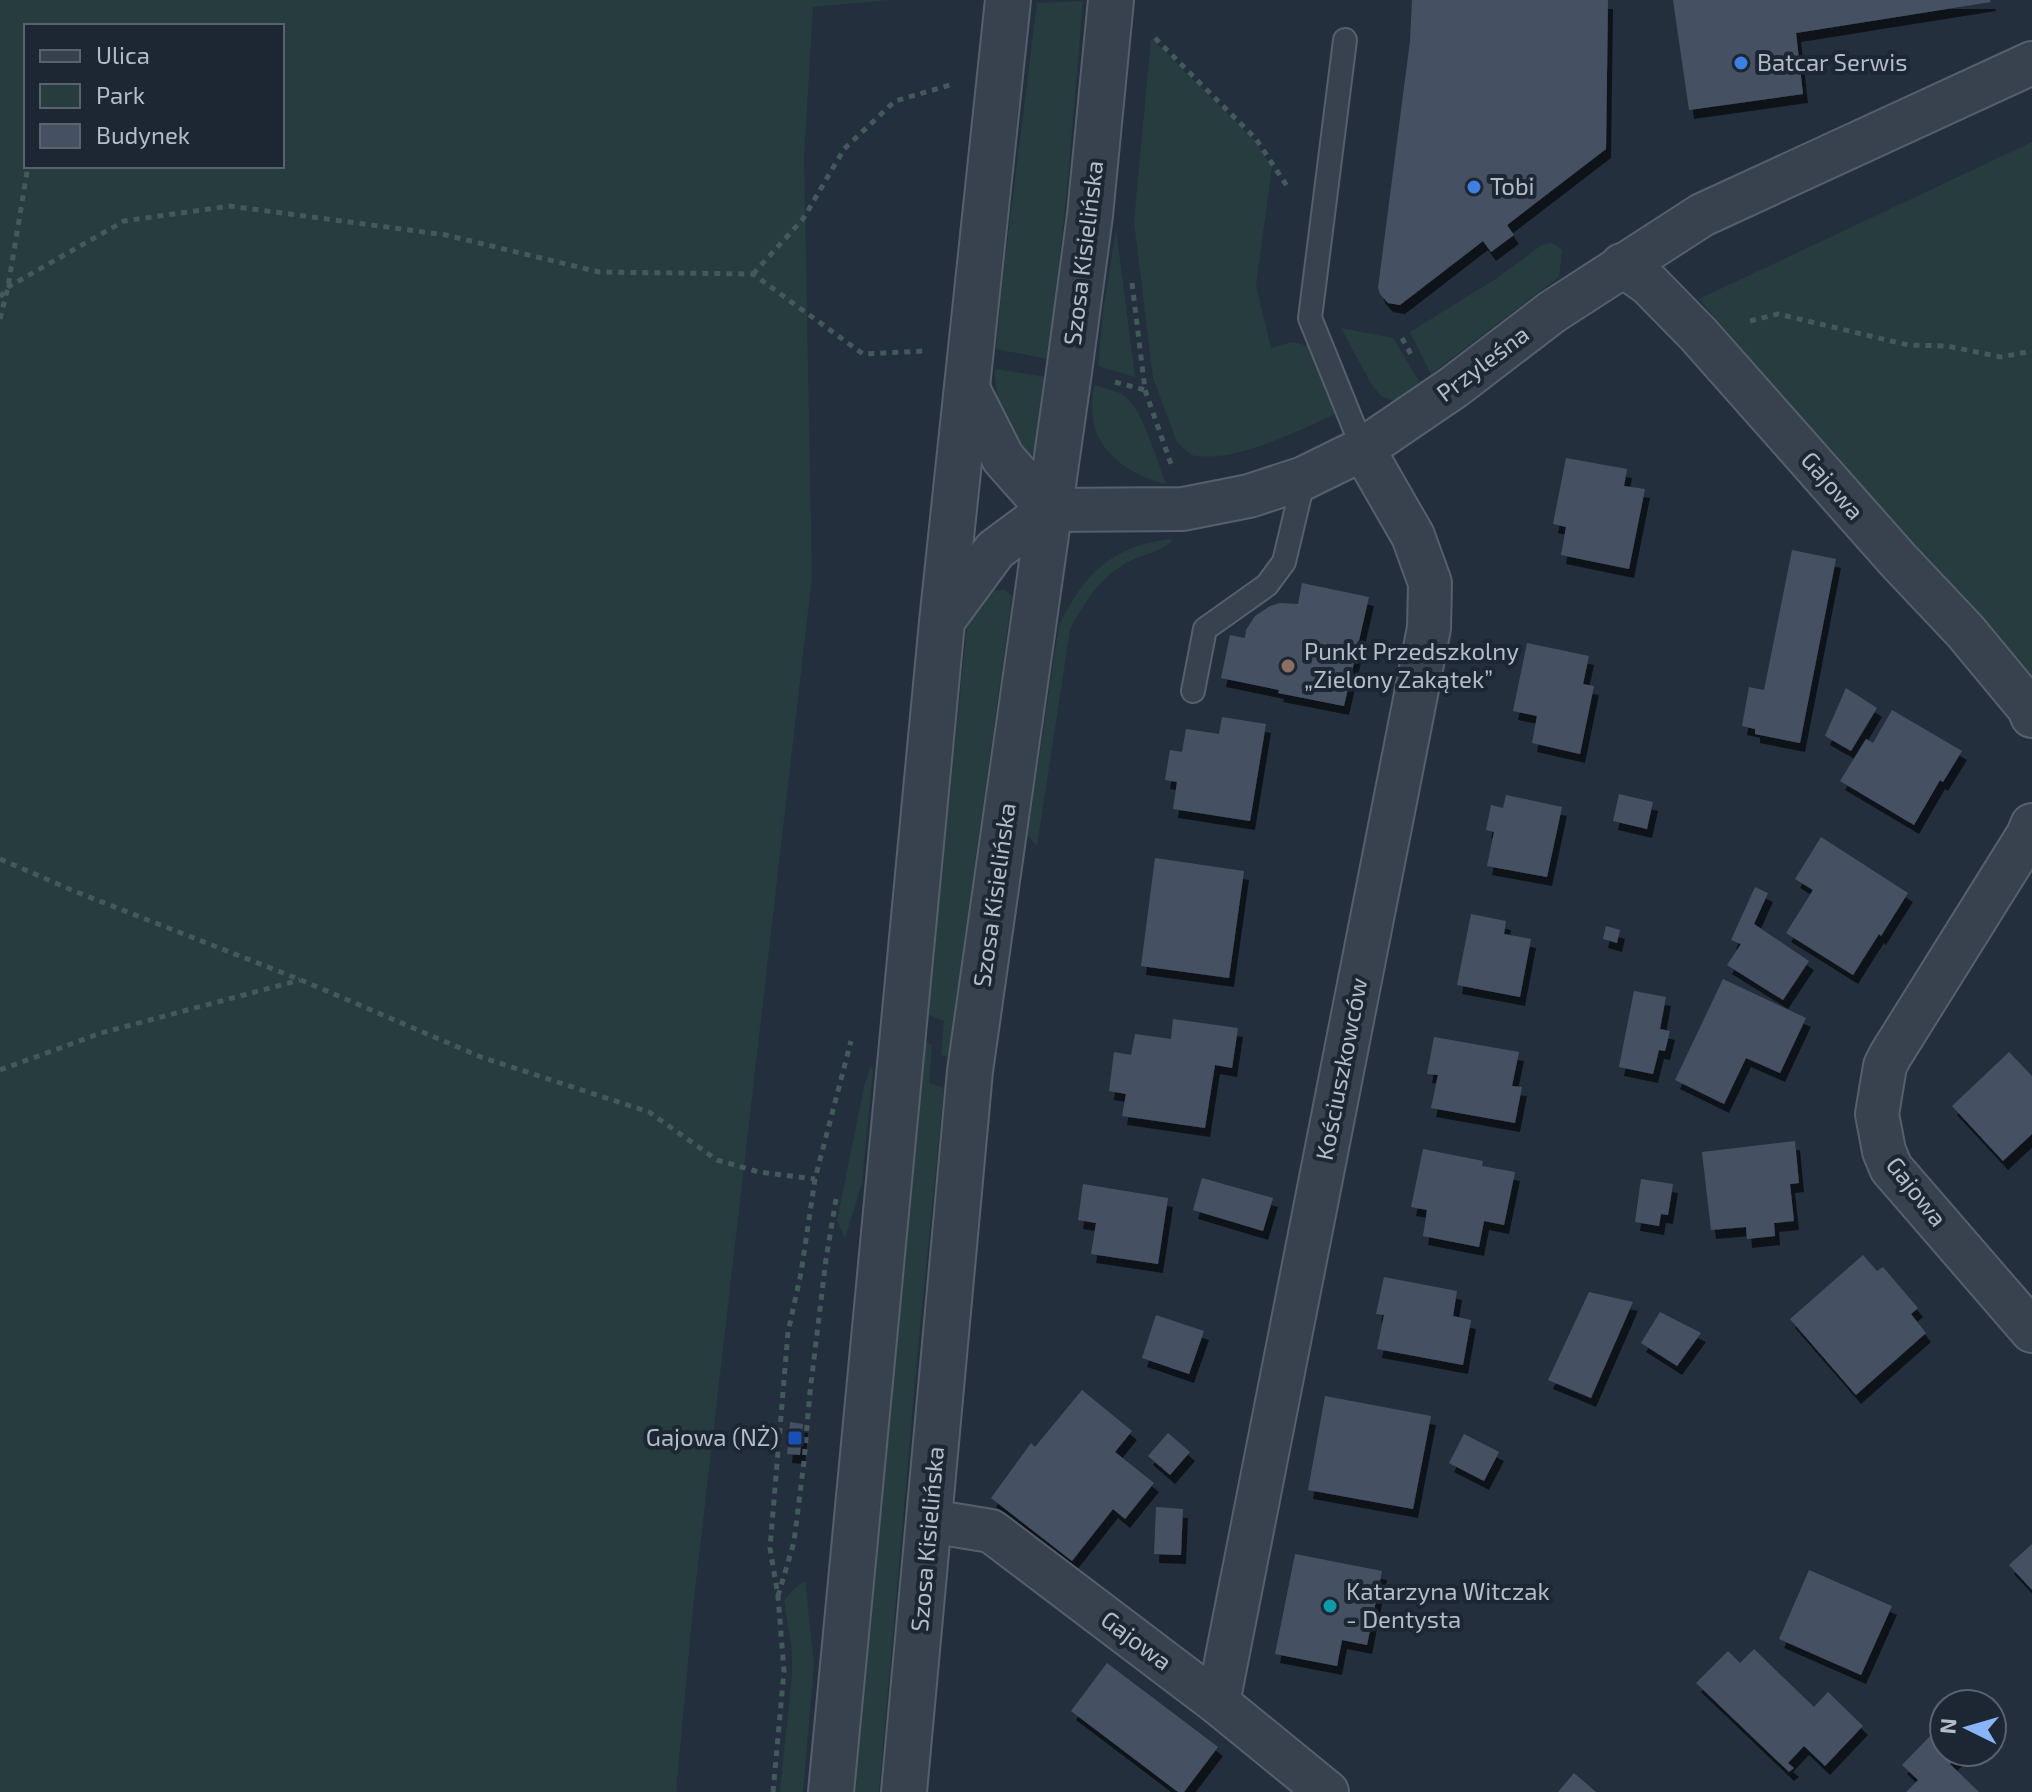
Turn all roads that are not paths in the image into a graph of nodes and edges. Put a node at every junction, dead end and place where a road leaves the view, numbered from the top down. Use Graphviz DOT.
graph roads {
  1 [pos="1111,0"];
  2 [pos="1007,15"];
  3 [pos="1345,40"];
  4 [pos="2032,63"];
  5 [pos="1622,265"];
  6 [pos="967,387"];
  7 [pos="1363,449"];
  8 [pos="1304,478"];
  9 [pos="1049,510"];
  10 [pos="942,622"];
  11 [pos="1193,691"];
  12 [pos="2032,716"];
  13 [pos="2032,825"];
  14 [pos="2032,1331"];
  15 [pos="930,1521"];
  16 [pos="1218,1703"];
  17 [pos="831,1792"];
  18 [pos="904,1792"];
  19 [pos="1327,1792"];
  1 -- 9 [label="street, Szosa Kisielińska"];
  2 -- 6 [label="street"];
  3 -- 7 [label="lane"];
  4 -- 5 [label="street, Przyleśna"];
  5 -- 7 [label="street, Przyleśna"];
  5 -- 12 [label="street, Gajowa"];
  6 -- 9 [label="street"];
  6 -- 10 [label="street"];
  7 -- 8 [label="street, Przyleśna"];
  7 -- 16 [label="street, Kościuszkowców"];
  8 -- 9 [label="street, Przyleśna"];
  8 -- 11 [label="lane"];
  9 -- 10 [label="street"];
  9 -- 15 [label="street, Szosa Kisielińska"];
  10 -- 17 [label="street"];
  13 -- 14 [label="street, Gajowa"];
  15 -- 16 [label="street, Gajowa"];
  15 -- 18 [label="street, Szosa Kisielińska"];
  16 -- 19 [label="street, Gajowa"];
}
